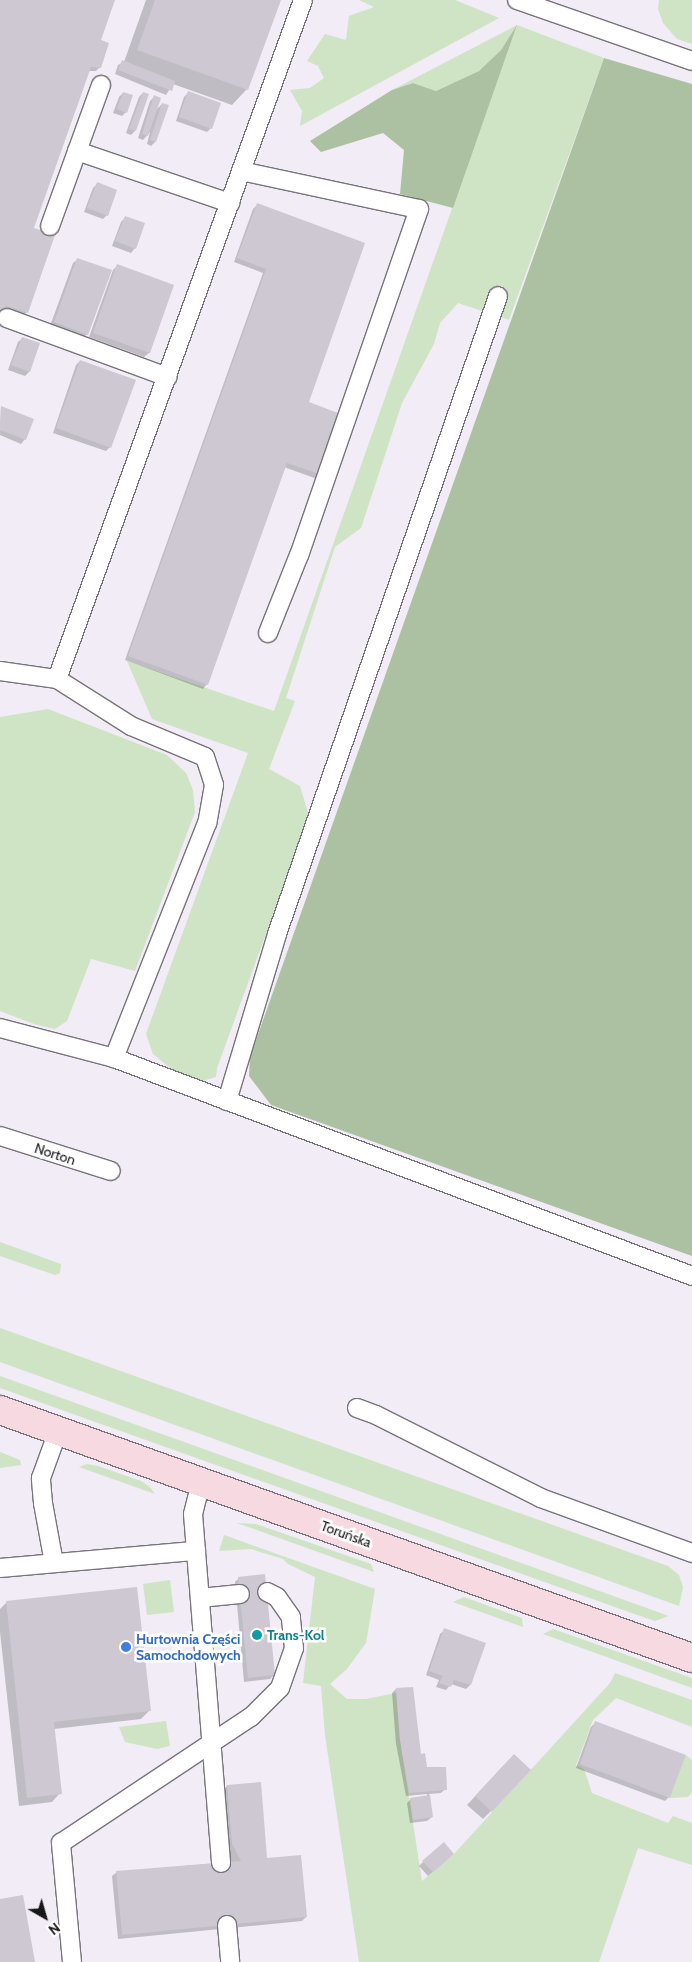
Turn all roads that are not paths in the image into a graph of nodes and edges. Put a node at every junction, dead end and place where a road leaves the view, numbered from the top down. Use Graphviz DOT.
graph roads {
  1 [pos="303,0"];
  2 [pos="517,0"];
  3 [pos="692,61"];
  4 [pos="101,85"];
  5 [pos="77,151"];
  6 [pos="241,171"];
  7 [pos="230,203"];
  8 [pos="50,226"];
  9 [pos="498,296"];
  10 [pos="7,318"];
  11 [pos="167,377"];
  12 [pos="268,633"];
  13 [pos="0,671"];
  14 [pos="57,679"];
  15 [pos="0,1028"];
  16 [pos="114,1058"];
  17 [pos="227,1101"];
  18 [pos="0,1136"];
  19 [pos="111,1171"];
  20 [pos="692,1276"];
  21 [pos="357,1408"];
  22 [pos="0,1410"];
  23 [pos="58,1431"];
  24 [pos="201,1482"];
  25 [pos="196,1551"];
  26 [pos="692,1553"];
  27 [pos="54,1563"];
  28 [pos="0,1568"];
  29 [pos="267,1592"];
  30 [pos="240,1594"];
  31 [pos="200,1598"];
  32 [pos="691,1655"];
  33 [pos="211,1744"];
  34 [pos="221,1863"];
  35 [pos="227,1925"];
  36 [pos="72,1962"];
  37 [pos="230,1962"];
  1 -- 6 [label="lane"];
  2 -- 3 [label="lane"];
  4 -- 5 [label="lane"];
  5 -- 7 [label="lane"];
  5 -- 8 [label="lane"];
  6 -- 7 [label="lane"];
  6 -- 12 [label="lane"];
  7 -- 11 [label="lane"];
  9 -- 17 [label="lane"];
  10 -- 11 [label="lane"];
  11 -- 14 [label="lane"];
  13 -- 14 [label="lane"];
  14 -- 16 [label="lane"];
  15 -- 16 [label="lane"];
  16 -- 17 [label="lane"];
  17 -- 20 [label="lane"];
  18 -- 19 [label="lane, Norton"];
  21 -- 26 [label="lane"];
  22 -- 23 [label="street, Toruńska"];
  23 -- 24 [label="street, Toruńska"];
  23 -- 27 [label="lane"];
  24 -- 25 [label="lane"];
  24 -- 32 [label="street, Toruńska"];
  25 -- 27 [label="lane"];
  25 -- 31 [label="lane"];
  27 -- 28 [label="lane"];
  29 -- 33 [label="lane"];
  30 -- 31 [label="lane"];
  31 -- 33 [label="lane"];
  33 -- 34 [label="lane"];
  33 -- 36 [label="lane"];
  35 -- 37 [label="lane"];
}
